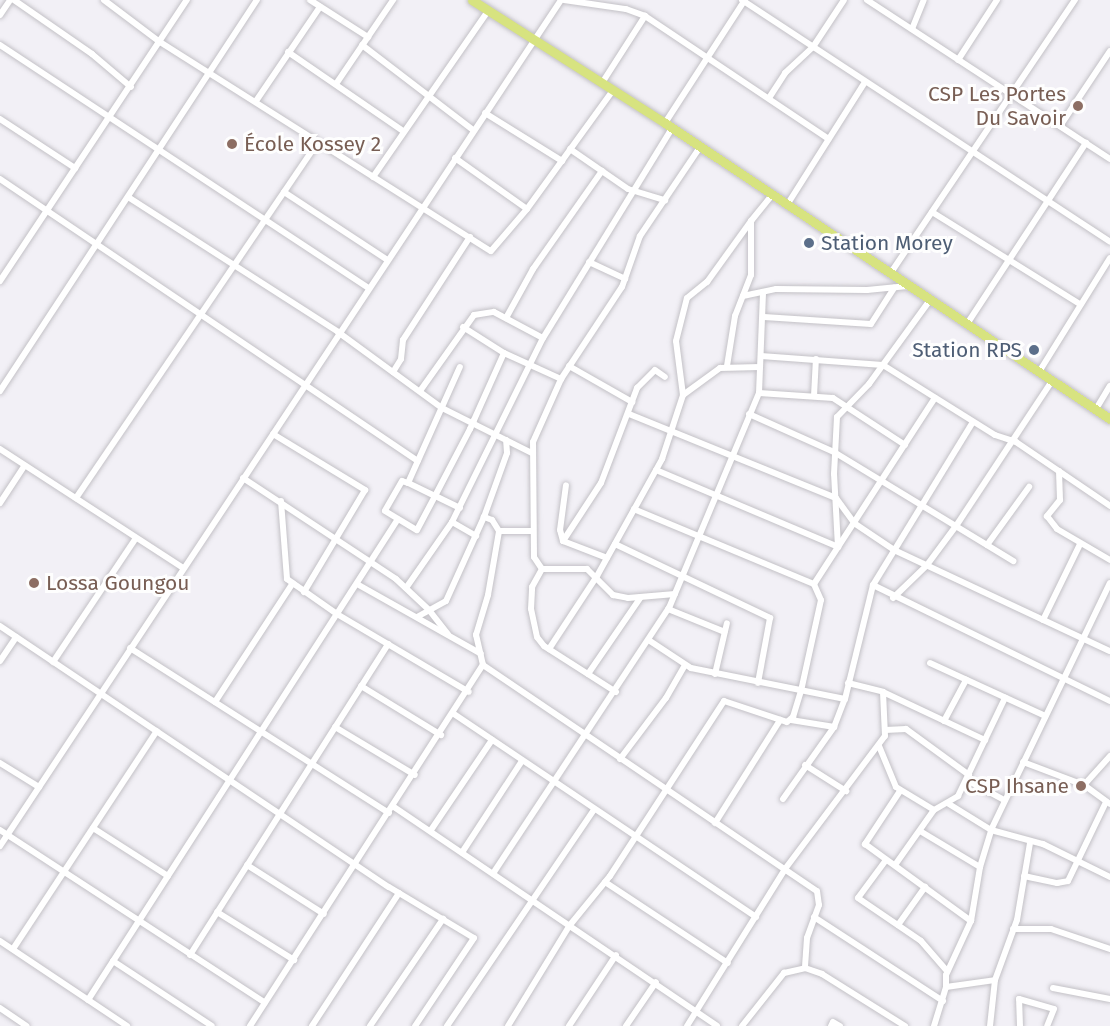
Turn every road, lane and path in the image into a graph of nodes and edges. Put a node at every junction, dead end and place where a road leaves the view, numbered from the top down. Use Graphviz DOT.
graph roads {
  1 [pos="12,0"];
  2 [pos="104,0"];
  3 [pos="187,0"];
  4 [pos="257,0"];
  5 [pos="310,0"];
  6 [pos="391,0"];
  7 [pos="472,0"];
  8 [pos="562,0"];
  9 [pos="744,0"];
  10 [pos="844,0"];
  11 [pos="867,0"];
  12 [pos="924,0"];
  13 [pos="997,0"];
  14 [pos="1075,0"];
  15 [pos="320,7"];
  16 [pos="488,11"];
  17 [pos="0,15"];
  18 [pos="645,16"];
  19 [pos="912,29"];
  20 [pos="368,37"];
  21 [pos="534,40"];
  22 [pos="160,42"];
  23 [pos="0,45"];
  24 [pos="362,45"];
  25 [pos="813,47"];
  26 [pos="1110,51"];
  27 [pos="288,52"];
  28 [pos="707,56"];
  29 [pos="958,60"];
  30 [pos="209,73"];
  31 [pos="865,82"];
  32 [pos="602,83"];
  33 [pos="336,84"];
  34 [pos="131,87"];
  35 [pos="613,90"];
  36 [pos="1012,94"];
  37 [pos="428,96"];
  38 [pos="769,98"];
  39 [pos="256,101"];
  40 [pos="485,113"];
  41 [pos="110,117"];
  42 [pos="0,118"];
  43 [pos="669,126"];
  44 [pos="1060,126"];
  45 [pos="473,130"];
  46 [pos="403,131"];
  47 [pos="829,139"];
  48 [pos="318,142"];
  49 [pos="1086,143"];
  50 [pos="700,147"];
  51 [pos="570,149"];
  52 [pos="159,150"];
  53 [pos="972,152"];
  54 [pos="455,158"];
  55 [pos="1110,158"];
  56 [pos="562,161"];
  57 [pos="75,168"];
  58 [pos="602,171"];
  59 [pos="373,177"];
  60 [pos="0,179"];
  61 [pos="631,190"];
  62 [pos="284,192"];
  63 [pos="772,195"];
  64 [pos="128,197"];
  65 [pos="665,200"];
  66 [pos="1047,202"];
  67 [pos="787,205"];
  68 [pos="421,207"];
  69 [pos="527,209"];
  70 [pos="47,211"];
  71 [pos="932,213"];
  72 [pos="265,220"];
  73 [pos="751,221"];
  74 [pos="470,237"];
  75 [pos="1110,243"];
  76 [pos="96,245"];
  77 [pos="1110,258"];
  78 [pos="386,259"];
  79 [pos="1009,260"];
  80 [pos="589,262"];
  81 [pos="234,266"];
  82 [pos="890,274"];
  83 [pos="625,279"];
  84 [pos="0,281"];
  85 [pos="909,285"];
  86 [pos="368,287"];
  87 [pos="894,288"];
  88 [pos="763,293"];
  89 [pos="743,296"];
  90 [pos="930,300"];
  91 [pos="1080,304"];
  92 [pos="200,316"];
  93 [pos="764,316"];
  94 [pos="506,318"];
  95 [pos="967,324"];
  96 [pos="463,327"];
  97 [pos="338,332"];
  98 [pos="543,338"];
  99 [pos="504,353"];
  100 [pos="761,356"];
  101 [pos="816,359"];
  102 [pos="529,363"];
  103 [pos="883,365"];
  104 [pos="569,366"];
  105 [pos="727,366"];
  106 [pos="460,367"];
  107 [pos="760,367"];
  108 [pos="393,372"];
  109 [pos="1039,372"];
  110 [pos="665,377"];
  111 [pos="561,379"];
  112 [pos="1052,381"];
  113 [pos="303,386"];
  114 [pos="1110,386"];
  115 [pos="0,391"];
  116 [pos="420,392"];
  117 [pos="759,393"];
  118 [pos="683,395"];
  119 [pos="814,396"];
  120 [pos="935,398"];
  121 [pos="632,402"];
  122 [pos="846,404"];
  123 [pos="442,408"];
  124 [pos="1096,409"];
  125 [pos="629,414"];
  126 [pos="749,414"];
  127 [pos="1110,419"];
  128 [pos="974,422"];
  129 [pos="473,423"];
  130 [pos="671,431"];
  131 [pos="273,434"];
  132 [pos="494,434"];
  133 [pos="506,440"];
  134 [pos="1011,440"];
  135 [pos="904,445"];
  136 [pos="0,449"];
  137 [pos="834,452"];
  138 [pos="531,453"];
  139 [pos="732,455"];
  140 [pos="418,461"];
  141 [pos="25,465"];
  142 [pos="656,470"];
  143 [pos="1059,471"];
  144 [pos="243,478"];
  145 [pos="882,480"];
  146 [pos="408,483"];
  147 [pos="566,485"];
  148 [pos="1029,487"];
  149 [pos="435,496"];
  150 [pos="717,496"];
  151 [pos="76,498"];
  152 [pos="836,498"];
  153 [pos="281,501"];
  154 [pos="0,503"];
  155 [pos="922,506"];
  156 [pos="1110,506"];
  157 [pos="460,508"];
  158 [pos="634,509"];
  159 [pos="483,517"];
  160 [pos="398,519"];
  161 [pos="452,522"];
  162 [pos="854,523"];
  163 [pos="956,526"];
  164 [pos="499,531"];
  165 [pos="532,531"];
  166 [pos="476,536"];
  167 [pos="698,537"];
  168 [pos="136,538"];
  169 [pos="336,538"];
  170 [pos="563,541"];
  171 [pos="615,544"];
  172 [pos="1080,544"];
  173 [pos="987,545"];
  174 [pos="838,547"];
  175 [pos="894,550"];
  176 [pos="607,558"];
  177 [pos="1110,560"];
  178 [pos="1013,561"];
  179 [pos="371,562"];
  180 [pos="927,565"];
  181 [pos="183,568"];
  182 [pos="542,569"];
  183 [pos="684,574"];
  184 [pos="597,576"];
  185 [pos="293,583"];
  186 [pos="1110,583"];
  187 [pos="357,584"];
  188 [pos="814,584"];
  189 [pos="873,585"];
  190 [pos="406,588"];
  191 [pos="304,592"];
  192 [pos="675,594"];
  193 [pos="641,597"];
  194 [pos="893,598"];
  195 [pos="668,609"];
  196 [pos="429,610"];
  197 [pos="337,614"];
  198 [pos="417,617"];
  199 [pos="1043,620"];
  200 [pos="727,623"];
  201 [pos="0,626"];
  202 [pos="725,633"];
  203 [pos="448,634"];
  204 [pos="16,637"];
  205 [pos="1083,639"];
  206 [pos="650,641"];
  207 [pos="388,644"];
  208 [pos="130,648"];
  209 [pos="549,649"];
  210 [pos="1110,651"];
  211 [pos="481,654"];
  212 [pos="0,661"];
  213 [pos="53,662"];
  214 [pos="930,663"];
  215 [pos="483,665"];
  216 [pos="685,665"];
  217 [pos="588,674"];
  218 [pos="715,674"];
  219 [pos="1064,679"];
  220 [pos="966,680"];
  221 [pos="758,683"];
  222 [pos="848,683"];
  223 [pos="361,686"];
  224 [pos="801,691"];
  225 [pos="469,692"];
  226 [pos="616,692"];
  227 [pos="883,692"];
  228 [pos="100,694"];
  229 [pos="1005,698"];
  230 [pos="845,699"];
  231 [pos="1110,701"];
  232 [pos="215,702"];
  233 [pos="454,714"];
  234 [pos="1045,716"];
  235 [pos="780,720"];
  236 [pos="791,720"];
  237 [pos="944,721"];
  238 [pos="335,727"];
  239 [pos="834,727"];
  240 [pos="885,730"];
  241 [pos="157,731"];
  242 [pos="262,732"];
  243 [pos="441,735"];
  244 [pos="586,736"];
  245 [pos="492,740"];
  246 [pos="985,740"];
  247 [pos="879,746"];
  248 [pos="1110,756"];
  249 [pos="620,759"];
  250 [pos="522,761"];
  251 [pos="1023,762"];
  252 [pos="0,763"];
  253 [pos="312,764"];
  254 [pos="805,765"];
  255 [pos="415,775"];
  256 [pos="968,777"];
  257 [pos="231,779"];
  258 [pos="554,783"];
  259 [pos="1084,785"];
  260 [pos="39,787"];
  261 [pos="668,791"];
  262 [pos="846,791"];
  263 [pos="900,791"];
  264 [pos="783,799"];
  265 [pos="1004,800"];
  266 [pos="1108,803"];
  267 [pos="949,804"];
  268 [pos="392,810"];
  269 [pos="594,810"];
  270 [pos="934,810"];
  271 [pos="281,813"];
  272 [pos="715,823"];
  273 [pos="93,828"];
  274 [pos="0,830"];
  275 [pos="431,830"];
  276 [pos="992,830"];
  277 [pos="920,831"];
  278 [pos="8,835"];
  279 [pos="635,837"];
  280 [pos="1030,843"];
  281 [pos="0,846"];
  282 [pos="463,851"];
  283 [pos="1076,859"];
  284 [pos="886,860"];
  285 [pos="357,863"];
  286 [pos="247,865"];
  287 [pos="894,865"];
  288 [pos="980,867"];
  289 [pos="785,870"];
  290 [pos="64,872"];
  291 [pos="494,872"];
  292 [pos="168,876"];
  293 [pos="1024,876"];
  294 [pos="1110,877"];
  295 [pos="605,882"];
  296 [pos="925,887"];
  297 [pos="399,893"];
  298 [pos="532,899"];
  299 [pos="218,912"];
  300 [pos="324,914"];
  301 [pos="756,917"];
  302 [pos="814,917"];
  303 [pos="443,919"];
  304 [pos="971,921"];
  305 [pos="138,922"];
  306 [pos="898,925"];
  307 [pos="570,926"];
  308 [pos="1013,929"];
  309 [pos="1,944"];
  310 [pos="1110,949"];
  311 [pos="13,950"];
  312 [pos="190,955"];
  313 [pos="616,955"];
  314 [pos="294,960"];
  315 [pos="113,961"];
  316 [pos="728,963"];
  317 [pos="805,968"];
  318 [pos="947,971"];
  319 [pos="994,980"];
  320 [pos="656,982"];
  321 [pos="946,987"];
  322 [pos="1053,988"];
  323 [pos="1110,999"];
  324 [pos="88,1000"];
  325 [pos="943,1001"];
  326 [pos="265,1003"];
  327 [pos="0,1008"];
  328 [pos="696,1013"];
  329 [pos="23,1025"];
  330 [pos="127,1026"];
  331 [pos="213,1026"];
  332 [pos="250,1026"];
  333 [pos="312,1026"];
  334 [pos="370,1026"];
  335 [pos="415,1026"];
  336 [pos="447,1026"];
  337 [pos="508,1026"];
  338 [pos="569,1026"];
  339 [pos="626,1026"];
  340 [pos="687,1026"];
  341 [pos="717,1026"];
  342 [pos="742,1026"];
  343 [pos="831,1026"];
  344 [pos="840,1026"];
  345 [pos="904,1026"];
  346 [pos="934,1026"];
  347 [pos="990,1026"];
  348 [pos="1020,1026"];
  349 [pos="1047,1026"];
  1 -- 17 [label="street"];
  1 -- 34 [label="street"];
  2 -- 22 [label="street"];
  3 -- 22 [label="street"];
  4 -- 30 [label="street"];
  5 -- 15 [label="street"];
  6 -- 20 [label="street"];
  7 -- 16 [label="main road"];
  8 -- 18 [label="street"];
  8 -- 21 [label="street"];
  9 -- 25 [label="street"];
  9 -- 28 [label="street"];
  10 -- 25 [label="street"];
  11 -- 19 [label="street"];
  12 -- 19 [label="street"];
  13 -- 29 [label="street"];
  14 -- 36 [label="street"];
  15 -- 20 [label="street"];
  15 -- 27 [label="street"];
  16 -- 21 [label="main road"];
  16 -- 37 [label="street"];
  18 -- 28 [label="street"];
  18 -- 32 [label="street"];
  19 -- 29 [label="street"];
  20 -- 24 [label="street"];
  21 -- 32 [label="main road"];
  21 -- 40 [label="street"];
  22 -- 30 [label="street"];
  22 -- 34 [label="street"];
  23 -- 41 [label="street"];
  24 -- 33 [label="street"];
  24 -- 37 [label="street"];
  25 -- 31 [label="street"];
  25 -- 38 [label="street"];
  26 -- 44 [label="street"];
  27 -- 33 [label="street"];
  27 -- 39 [label="street"];
  28 -- 38 [label="street"];
  28 -- 43 [label="street"];
  29 -- 36 [label="street"];
  30 -- 39 [label="street"];
  30 -- 52 [label="street"];
  31 -- 47 [label="street"];
  31 -- 53 [label="street"];
  32 -- 35 [label="main road"];
  33 -- 46 [label="street"];
  34 -- 41 [label="street"];
  35 -- 43 [label="main road"];
  35 -- 51 [label="street"];
  36 -- 44 [label="street"];
  36 -- 53 [label="street"];
  37 -- 45 [label="street"];
  37 -- 46 [label="street"];
  38 -- 47 [label="street"];
  39 -- 48 [label="street"];
  40 -- 45 [label="street"];
  40 -- 56 [label="street"];
  41 -- 52 [label="street"];
  41 -- 57 [label="street"];
  42 -- 57 [label="street"];
  43 -- 50 [label="main road"];
  43 -- 61 [label="street"];
  44 -- 49 [label="street"];
  45 -- 54 [label="street"];
  46 -- 59 [label="street"];
  47 -- 67 [label="street"];
  48 -- 59 [label="street"];
  48 -- 62 [label="street"];
  49 -- 55 [label="street"];
  49 -- 66 [label="street"];
  50 -- 63 [label="main road"];
  50 -- 65 [label="street"];
  51 -- 56 [label="street"];
  51 -- 58 [label="street"];
  52 -- 64 [label="street"];
  52 -- 72 [label="street"];
  53 -- 66 [label="street"];
  53 -- 71 [label="street"];
  54 -- 68 [label="street"];
  54 -- 69 [label="street"];
  56 -- 69 [label="street"];
  57 -- 70 [label="street"];
  58 -- 61 [label="street"];
  58 -- 94 [label="street"];
  59 -- 68 [label="street"];
  60 -- 70 [label="street"];
  61 -- 65 [label="street"];
  61 -- 80 [label="street"];
  62 -- 72 [label="street"];
  62 -- 78 [label="street"];
  63 -- 67 [label="main road"];
  63 -- 73 [label="street"];
  64 -- 76 [label="street"];
  64 -- 81 [label="street"];
  65 -- 83 [label="street"];
  66 -- 75 [label="street"];
  66 -- 79 [label="street"];
  67 -- 82 [label="main road"];
  68 -- 74 [label="street"];
  68 -- 78 [label="street"];
  69 -- 74 [label="street"];
  70 -- 76 [label="street"];
  70 -- 84 [label="street"];
  71 -- 79 [label="street"];
  71 -- 82 [label="street"];
  72 -- 81 [label="street"];
  72 -- 86 [label="street"];
  73 -- 89 [label="street"];
  73 -- 118 [label="street"];
  74 -- 108 [label="street"];
  76 -- 92 [label="street"];
  76 -- 115 [label="street"];
  77 -- 91 [label="street"];
  78 -- 86 [label="street"];
  79 -- 91 [label="street"];
  79 -- 95 [label="street"];
  80 -- 83 [label="street"];
  80 -- 98 [label="street"];
  81 -- 92 [label="street"];
  81 -- 97 [label="street"];
  82 -- 85 [label="main road"];
  83 -- 104 [label="street"];
  85 -- 87 [label="street"];
  85 -- 90 [label="main road"];
  86 -- 97 [label="street"];
  87 -- 88 [label="street"];
  87 -- 93 [label="street"];
  88 -- 89 [label="street"];
  88 -- 93 [label="street"];
  89 -- 105 [label="street"];
  90 -- 95 [label="main road"];
  90 -- 103 [label="street"];
  91 -- 109 [label="street"];
  92 -- 113 [label="street"];
  92 -- 151 [label="street"];
  93 -- 100 [label="street"];
  94 -- 96 [label="street"];
  94 -- 98 [label="street"];
  95 -- 109 [label="main road"];
  96 -- 99 [label="street"];
  96 -- 116 [label="street"];
  97 -- 108 [label="street"];
  97 -- 113 [label="street"];
  98 -- 102 [label="street"];
  99 -- 102 [label="street"];
  99 -- 129 [label="street"];
  100 -- 101 [label="street"];
  100 -- 107 [label="street"];
  101 -- 103 [label="street"];
  101 -- 119 [label="street"];
  102 -- 111 [label="street"];
  102 -- 132 [label="street"];
  103 -- 120 [label="street"];
  103 -- 122 [label="street"];
  104 -- 111 [label="street"];
  104 -- 121 [label="street"];
  105 -- 107 [label="street"];
  105 -- 118 [label="street"];
  106 -- 123 [label="street"];
  107 -- 117 [label="street"];
  108 -- 116 [label="street"];
  109 -- 112 [label="main road"];
  110 -- 121 [label="street"];
  111 -- 138 [label="street"];
  112 -- 124 [label="main road"];
  112 -- 134 [label="street"];
  113 -- 131 [label="street"];
  113 -- 140 [label="street"];
  114 -- 124 [label="street"];
  116 -- 123 [label="street"];
  117 -- 119 [label="street"];
  117 -- 126 [label="street"];
  118 -- 130 [label="street"];
  119 -- 122 [label="street"];
  120 -- 128 [label="street"];
  120 -- 135 [label="street"];
  121 -- 125 [label="street"];
  122 -- 135 [label="street"];
  122 -- 137 [label="street"];
  123 -- 129 [label="street"];
  123 -- 140 [label="street"];
  124 -- 127 [label="main road"];
  125 -- 130 [label="street"];
  125 -- 170 [label="street"];
  126 -- 137 [label="street"];
  126 -- 139 [label="street"];
  128 -- 134 [label="street"];
  128 -- 155 [label="street"];
  129 -- 132 [label="street"];
  129 -- 149 [label="street"];
  130 -- 139 [label="street"];
  130 -- 142 [label="street"];
  131 -- 144 [label="street"];
  131 -- 169 [label="street"];
  132 -- 133 [label="street"];
  132 -- 157 [label="street"];
  133 -- 138 [label="street"];
  133 -- 159 [label="street"];
  134 -- 143 [label="street"];
  134 -- 163 [label="street"];
  135 -- 145 [label="street"];
  136 -- 141 [label="street"];
  137 -- 145 [label="street"];
  137 -- 152 [label="street"];
  138 -- 165 [label="street"];
  139 -- 150 [label="street"];
  139 -- 152 [label="street"];
  140 -- 146 [label="street"];
  141 -- 151 [label="street"];
  141 -- 154 [label="street"];
  142 -- 150 [label="street"];
  142 -- 158 [label="street"];
  143 -- 156 [label="street"];
  143 -- 172 [label="street"];
  144 -- 153 [label="street"];
  144 -- 181 [label="street"];
  145 -- 155 [label="street"];
  145 -- 162 [label="street"];
  146 -- 149 [label="street"];
  146 -- 160 [label="street"];
  147 -- 170 [label="street"];
  148 -- 173 [label="street"];
  149 -- 157 [label="street"];
  149 -- 160 [label="street"];
  150 -- 167 [label="street"];
  150 -- 174 [label="street"];
  151 -- 168 [label="street"];
  152 -- 162 [label="street"];
  152 -- 174 [label="street"];
  153 -- 169 [label="street"];
  153 -- 185 [label="street"];
  155 -- 163 [label="street"];
  155 -- 175 [label="street"];
  157 -- 161 [label="street"];
  158 -- 167 [label="street"];
  158 -- 171 [label="street"];
  159 -- 164 [label="street"];
  159 -- 166 [label="street"];
  160 -- 179 [label="street"];
  161 -- 166 [label="street"];
  161 -- 190 [label="street"];
  162 -- 174 [label="street"];
  162 -- 175 [label="street"];
  163 -- 173 [label="street"];
  163 -- 180 [label="street"];
  164 -- 165 [label="street"];
  164 -- 211 [label="street"];
  165 -- 182 [label="street"];
  166 -- 196 [label="street"];
  167 -- 183 [label="street"];
  167 -- 188 [label="street"];
  168 -- 181 [label="street"];
  168 -- 213 [label="street"];
  169 -- 179 [label="street"];
  169 -- 191 [label="street"];
  170 -- 176 [label="street"];
  171 -- 176 [label="street"];
  171 -- 183 [label="street"];
  172 -- 177 [label="street"];
  172 -- 199 [label="street"];
  173 -- 178 [label="street"];
  174 -- 188 [label="street"];
  175 -- 180 [label="street"];
  175 -- 189 [label="street"];
  176 -- 184 [label="street"];
  179 -- 187 [label="street"];
  179 -- 190 [label="street"];
  180 -- 194 [label="street"];
  180 -- 199 [label="street"];
  181 -- 208 [label="street"];
  182 -- 184 [label="street"];
  182 -- 209 [label="street"];
  183 -- 192 [label="street"];
  183 -- 221 [label="street"];
  184 -- 193 [label="street"];
  184 -- 209 [label="street"];
  185 -- 191 [label="street"];
  185 -- 232 [label="street"];
  186 -- 205 [label="street"];
  187 -- 197 [label="street"];
  187 -- 198 [label="street"];
  188 -- 224 [label="street"];
  189 -- 194 [label="street"];
  189 -- 222 [label="street"];
  190 -- 196 [label="street"];
  191 -- 197 [label="street"];
  192 -- 193 [label="street"];
  192 -- 195 [label="street"];
  193 -- 217 [label="street"];
  194 -- 219 [label="street"];
  195 -- 202 [label="street"];
  195 -- 206 [label="street"];
  196 -- 198 [label="street"];
  196 -- 203 [label="street"];
  197 -- 207 [label="street"];
  197 -- 242 [label="street"];
  198 -- 203 [label="street"];
  199 -- 205 [label="street"];
  200 -- 202 [label="street"];
  201 -- 204 [label="street"];
  202 -- 218 [label="street"];
  203 -- 211 [label="street"];
  204 -- 212 [label="street"];
  204 -- 213 [label="street"];
  205 -- 210 [label="street"];
  205 -- 219 [label="street"];
  206 -- 216 [label="street"];
  206 -- 226 [label="street"];
  207 -- 223 [label="street"];
  207 -- 225 [label="street"];
  208 -- 228 [label="street"];
  208 -- 232 [label="street"];
  209 -- 217 [label="street"];
  211 -- 215 [label="street"];
  213 -- 228 [label="street"];
  214 -- 220 [label="street"];
  215 -- 225 [label="street"];
  215 -- 244 [label="street"];
  216 -- 218 [label="street"];
  216 -- 249 [label="street"];
  217 -- 226 [label="street"];
  218 -- 221 [label="street"];
  219 -- 231 [label="street"];
  219 -- 234 [label="street"];
  220 -- 229 [label="street"];
  220 -- 237 [label="street"];
  221 -- 224 [label="street"];
  222 -- 227 [label="street"];
  222 -- 230 [label="street"];
  223 -- 238 [label="street"];
  223 -- 243 [label="street"];
  224 -- 230 [label="street"];
  224 -- 236 [label="street"];
  225 -- 233 [label="street"];
  226 -- 244 [label="street"];
  227 -- 237 [label="street"];
  227 -- 240 [label="street"];
  228 -- 241 [label="street"];
  228 -- 260 [label="street"];
  229 -- 234 [label="street"];
  229 -- 246 [label="street"];
  230 -- 239 [label="street"];
  232 -- 242 [label="street"];
  233 -- 243 [label="street"];
  233 -- 245 [label="street"];
  234 -- 251 [label="street"];
  235 -- 236 [label="street"];
  235 -- 261 [label="street"];
  235 -- 272 [label="street"];
  236 -- 239 [label="street"];
  237 -- 246 [label="street"];
  238 -- 253 [label="street"];
  238 -- 255 [label="street"];
  239 -- 254 [label="street"];
  240 -- 247 [label="street"];
  240 -- 256 [label="street"];
  241 -- 257 [label="street"];
  241 -- 273 [label="street"];
  242 -- 253 [label="street"];
  242 -- 257 [label="street"];
  243 -- 255 [label="street"];
  244 -- 249 [label="street"];
  244 -- 258 [label="street"];
  245 -- 250 [label="street"];
  245 -- 275 [label="street"];
  246 -- 256 [label="street"];
  247 -- 262 [label="street"];
  247 -- 263 [label="street"];
  248 -- 259 [label="street"];
  249 -- 261 [label="street"];
  250 -- 258 [label="street"];
  250 -- 282 [label="street"];
  251 -- 259 [label="street"];
  251 -- 265 [label="street"];
  252 -- 260 [label="street"];
  253 -- 268 [label="street"];
  253 -- 271 [label="street"];
  254 -- 262 [label="street"];
  254 -- 264 [label="street"];
  255 -- 268 [label="street"];
  256 -- 265 [label="street"];
  256 -- 267 [label="street"];
  257 -- 271 [label="street"];
  257 -- 292 [label="street"];
  258 -- 269 [label="street"];
  258 -- 291 [label="street"];
  259 -- 266 [label="street"];
  260 -- 278 [label="street"];
  261 -- 272 [label="street"];
  261 -- 279 [label="street"];
  262 -- 289 [label="street"];
  263 -- 270 [label="street"];
  263 -- 284 [label="street"];
  265 -- 276 [label="street"];
  266 -- 283 [label="street"];
  267 -- 270 [label="street"];
  267 -- 276 [label="street"];
  268 -- 275 [label="street"];
  268 -- 285 [label="street"];
  269 -- 279 [label="street"];
  269 -- 298 [label="street"];
  270 -- 277 [label="street"];
  271 -- 285 [label="street"];
  271 -- 286 [label="street"];
  272 -- 289 [label="street"];
  273 -- 290 [label="street"];
  273 -- 292 [label="street"];
  274 -- 278 [label="street"];
  275 -- 282 [label="street"];
  276 -- 280 [label="street"];
  276 -- 288 [label="street"];
  277 -- 287 [label="street"];
  277 -- 288 [label="street"];
  278 -- 281 [label="street"];
  278 -- 290 [label="street"];
  279 -- 295 [label="street"];
  279 -- 301 [label="street"];
  280 -- 283 [label="street"];
  280 -- 293 [label="street"];
  282 -- 291 [label="street"];
  283 -- 293 [label="street"];
  283 -- 294 [label="street"];
  284 -- 287 [label="street"];
  284 -- 306 [label="street"];
  285 -- 297 [label="street"];
  285 -- 300 [label="street"];
  286 -- 299 [label="street"];
  286 -- 300 [label="street"];
  287 -- 296 [label="street"];
  288 -- 304 [label="street"];
  289 -- 301 [label="street"];
  289 -- 302 [label="street"];
  290 -- 305 [label="street"];
  290 -- 311 [label="street"];
  291 -- 298 [label="street"];
  292 -- 305 [label="street"];
  293 -- 308 [label="street"];
  295 -- 307 [label="street"];
  295 -- 316 [label="street"];
  296 -- 304 [label="street"];
  296 -- 306 [label="street"];
  297 -- 303 [label="street"];
  297 -- 333 [label="street"];
  298 -- 307 [label="street"];
  298 -- 336 [label="street"];
  299 -- 312 [label="street"];
  299 -- 314 [label="street"];
  300 -- 314 [label="street"];
  301 -- 316 [label="street"];
  302 -- 317 [label="street"];
  302 -- 325 [label="street"];
  303 -- 334 [label="street"];
  303 -- 335 [label="street"];
  304 -- 318 [label="street"];
  305 -- 312 [label="street"];
  305 -- 315 [label="street"];
  306 -- 318 [label="street"];
  307 -- 313 [label="street"];
  307 -- 337 [label="street"];
  308 -- 310 [label="street"];
  308 -- 319 [label="street"];
  309 -- 311 [label="street"];
  311 -- 324 [label="street"];
  312 -- 326 [label="street"];
  313 -- 320 [label="street"];
  313 -- 338 [label="street"];
  314 -- 326 [label="street"];
  315 -- 324 [label="street"];
  315 -- 331 [label="street"];
  316 -- 328 [label="street"];
  317 -- 342 [label="street"];
  317 -- 345 [label="street"];
  318 -- 321 [label="street"];
  319 -- 321 [label="street"];
  319 -- 347 [label="street"];
  320 -- 328 [label="street"];
  320 -- 339 [label="street"];
  321 -- 325 [label="street"];
  322 -- 323 [label="street"];
  324 -- 330 [label="street"];
  325 -- 346 [label="street"];
  326 -- 332 [label="street"];
  327 -- 329 [label="street"];
  328 -- 340 [label="street"];
  328 -- 341 [label="street"];
  343 -- 344 [label="street"];
  348 -- 349 [label="street"];
}
